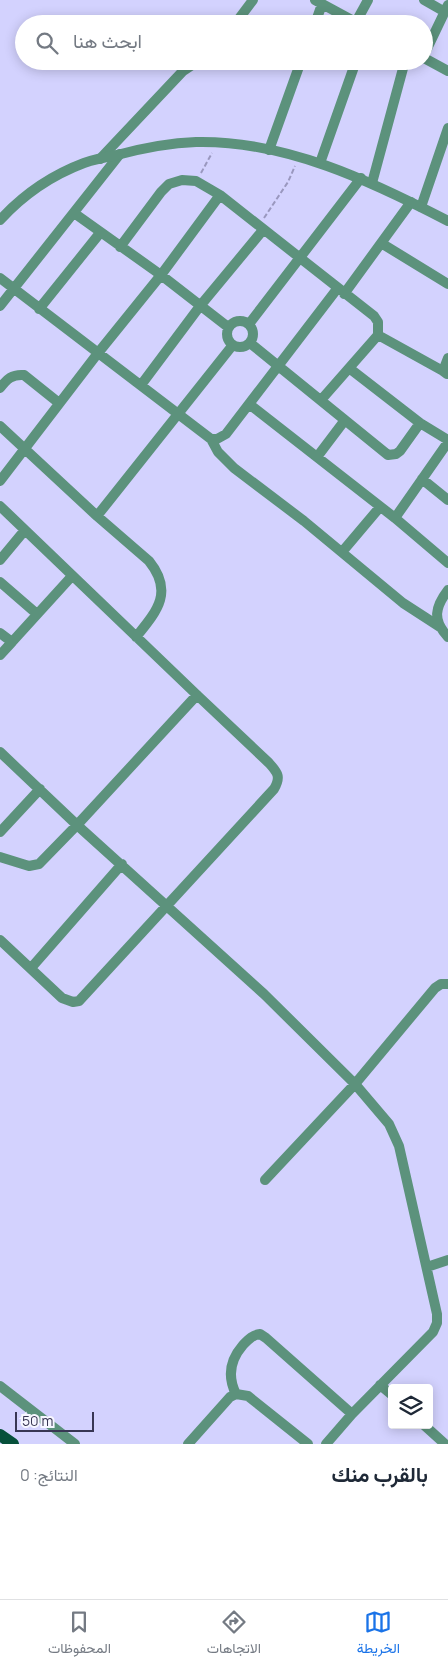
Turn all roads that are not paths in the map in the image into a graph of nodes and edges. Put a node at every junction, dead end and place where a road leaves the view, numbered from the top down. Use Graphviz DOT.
graph roads {
  1 [pos="253,0"];
  2 [pos="368,0"];
  3 [pos="424,0"];
  4 [pos="319,2"];
  5 [pos="446,8"];
  6 [pos="242,15"];
  7 [pos="317,15"];
  8 [pos="343,15"];
  9 [pos="361,15"];
  10 [pos="433,36"];
  11 [pos="433,62"];
  12 [pos="184,70"];
  13 [pos="299,70"];
  14 [pos="353,70"];
  15 [pos="403,70"];
  16 [pos="448,71"];
  17 [pos="448,128"];
  18 [pos="269,150"];
  19 [pos="120,154"];
  20 [pos="100,159"];
  21 [pos="320,163"];
  22 [pos="361,178"];
  23 [pos="372,183"];
  24 [pos="220,195"];
  25 [pos="411,202"];
  26 [pos="421,207"];
  27 [pos="74,213"];
  28 [pos="0,220"];
  29 [pos="448,221"];
  30 [pos="261,228"];
  31 [pos="100,233"];
  32 [pos="381,243"];
  33 [pos="120,247"];
  34 [pos="299,258"];
  35 [pos="161,275"];
  36 [pos="0,278"];
  37 [pos="448,284"];
  38 [pos="14,289"];
  39 [pos="340,291"];
  40 [pos="0,306"];
  41 [pos="200,306"];
  42 [pos="39,309"];
  43 [pos="249,324"];
  44 [pos="228,327"];
  45 [pos="378,335"];
  46 [pos="250,342"];
  47 [pos="232,346"];
  48 [pos="98,353"];
  49 [pos="448,358"];
  50 [pos="278,366"];
  51 [pos="349,368"];
  52 [pos="446,373"];
  53 [pos="141,385"];
  54 [pos="0,388"];
  55 [pos="321,400"];
  56 [pos="59,404"];
  57 [pos="250,404"];
  58 [pos="179,414"];
  59 [pos="346,420"];
  60 [pos="420,423"];
  61 [pos="0,426"];
  62 [pos="211,439"];
  63 [pos="448,440"];
  64 [pos="24,449"];
  65 [pos="317,457"];
  66 [pos="422,479"];
  67 [pos="0,481"];
  68 [pos="448,500"];
  69 [pos="0,506"];
  70 [pos="380,507"];
  71 [pos="97,516"];
  72 [pos="395,518"];
  73 [pos="25,530"];
  74 [pos="342,552"];
  75 [pos="0,560"];
  76 [pos="448,563"];
  77 [pos="72,576"];
  78 [pos="0,582"];
  79 [pos="448,590"];
  80 [pos="37,614"];
  81 [pos="440,627"];
  82 [pos="0,632"];
  83 [pos="136,637"];
  84 [pos="448,637"];
  85 [pos="12,642"];
  86 [pos="0,655"];
  87 [pos="196,696"];
  88 [pos="0,752"];
  89 [pos="40,789"];
  90 [pos="77,825"];
  91 [pos="0,832"];
  92 [pos="0,857"];
  93 [pos="122,864"];
  94 [pos="167,905"];
  95 [pos="0,940"];
  96 [pos="31,968"];
  97 [pos="448,984"];
  98 [pos="355,1084"];
  99 [pos="265,1180"];
  100 [pos="448,1260"];
  101 [pos="427,1268"];
  102 [pos="380,1385"];
  103 [pos="0,1386"];
  104 [pos="388,1392"];
  105 [pos="236,1394"];
  106 [pos="352,1414"];
  107 [pos="428,1429"];
  108 [pos="0,1435"];
  109 [pos="12,1444"];
  110 [pos="75,1444"];
  111 [pos="188,1444"];
  112 [pos="308,1444"];
  113 [pos="326,1444"];
  114 [pos="444,1444"];
  1 -- 6 [label="street"];
  2 -- 9 [label="street"];
  3 -- 5 [label="street"];
  4 -- 7 [label="street"];
  4 -- 8 [label="street"];
  5 -- 10 [label="street"];
  11 -- 16 [label="street"];
  12 -- 20 [label="street"];
  13 -- 18 [label="street"];
  14 -- 21 [label="street"];
  15 -- 23 [label="street"];
  17 -- 26 [label="street"];
  18 -- 19 [label="street"];
  18 -- 21 [label="street"];
  19 -- 20 [label="street"];
  19 -- 27 [label="street"];
  20 -- 28 [label="street"];
  21 -- 22 [label="street"];
  22 -- 23 [label="street"];
  22 -- 34 [label="street"];
  23 -- 25 [label="street"];
  24 -- 30 [label="street"];
  24 -- 33 [label="street"];
  24 -- 35 [label="street"];
  25 -- 26 [label="street"];
  25 -- 32 [label="street"];
  26 -- 29 [label="street"];
  27 -- 31 [label="street"];
  27 -- 38 [label="street"];
  30 -- 34 [label="street"];
  30 -- 41 [label="street"];
  31 -- 33 [label="street"];
  31 -- 42 [label="street"];
  32 -- 37 [label="street"];
  32 -- 39 [label="street"];
  33 -- 35 [label="street"];
  34 -- 39 [label="street"];
  34 -- 43 [label="street"];
  35 -- 41 [label="street"];
  35 -- 48 [label="street"];
  36 -- 38 [label="street"];
  38 -- 40 [label="street"];
  38 -- 42 [label="street"];
  39 -- 45 [label="street"];
  39 -- 50 [label="street"];
  41 -- 44 [label="street"];
  41 -- 53 [label="street"];
  42 -- 48 [label="street"];
  43 -- 44 [label="street"];
  43 -- 46 [label="street"];
  44 -- 47 [label="street"];
  45 -- 51 [label="street"];
  45 -- 52 [label="street"];
  46 -- 47 [label="street"];
  46 -- 50 [label="street"];
  47 -- 58 [label="street"];
  48 -- 53 [label="street"];
  48 -- 56 [label="street"];
  49 -- 52 [label="street"];
  50 -- 55 [label="street"];
  50 -- 57 [label="street"];
  51 -- 55 [label="street"];
  51 -- 60 [label="street"];
  53 -- 58 [label="street"];
  54 -- 56 [label="street"];
  55 -- 59 [label="street"];
  56 -- 64 [label="street"];
  57 -- 62 [label="street"];
  57 -- 65 [label="street"];
  58 -- 62 [label="street"];
  58 -- 71 [label="street"];
  59 -- 60 [label="street"];
  59 -- 65 [label="street"];
  60 -- 63 [label="street"];
  61 -- 64 [label="street"];
  62 -- 74 [label="street"];
  63 -- 66 [label="street"];
  64 -- 67 [label="street"];
  64 -- 71 [label="street"];
  65 -- 70 [label="street"];
  66 -- 68 [label="street"];
  66 -- 72 [label="street"];
  69 -- 73 [label="street"];
  70 -- 72 [label="street"];
  70 -- 74 [label="street"];
  71 -- 83 [label="street"];
  72 -- 76 [label="street"];
  73 -- 75 [label="street"];
  73 -- 77 [label="street"];
  74 -- 81 [label="street"];
  77 -- 80 [label="street"];
  77 -- 83 [label="street"];
  78 -- 80 [label="street"];
  79 -- 81 [label="street"];
  80 -- 85 [label="street"];
  81 -- 84 [label="street"];
  82 -- 85 [label="street"];
  83 -- 87 [label="street"];
  85 -- 86 [label="street"];
  87 -- 90 [label="street"];
  87 -- 94 [label="street"];
  88 -- 89 [label="street"];
  89 -- 90 [label="street"];
  89 -- 91 [label="street"];
  90 -- 92 [label="street"];
  90 -- 93 [label="street"];
  93 -- 94 [label="street"];
  93 -- 96 [label="street"];
  94 -- 96 [label="street"];
  94 -- 98 [label="street"];
  95 -- 96 [label="street"];
  97 -- 98 [label="street"];
  98 -- 99 [label="street"];
  98 -- 101 [label="street"];
  100 -- 101 [label="street"];
  101 -- 102 [label="street"];
  102 -- 104 [label="street"];
  102 -- 106 [label="street"];
  103 -- 110 [label="street"];
  105 -- 106 [label="street"];
  105 -- 111 [label="street"];
  105 -- 112 [label="street"];
  106 -- 113 [label="street"];
  107 -- 114 [label="street"];
  108 -- 109 [label="main road"];
}
